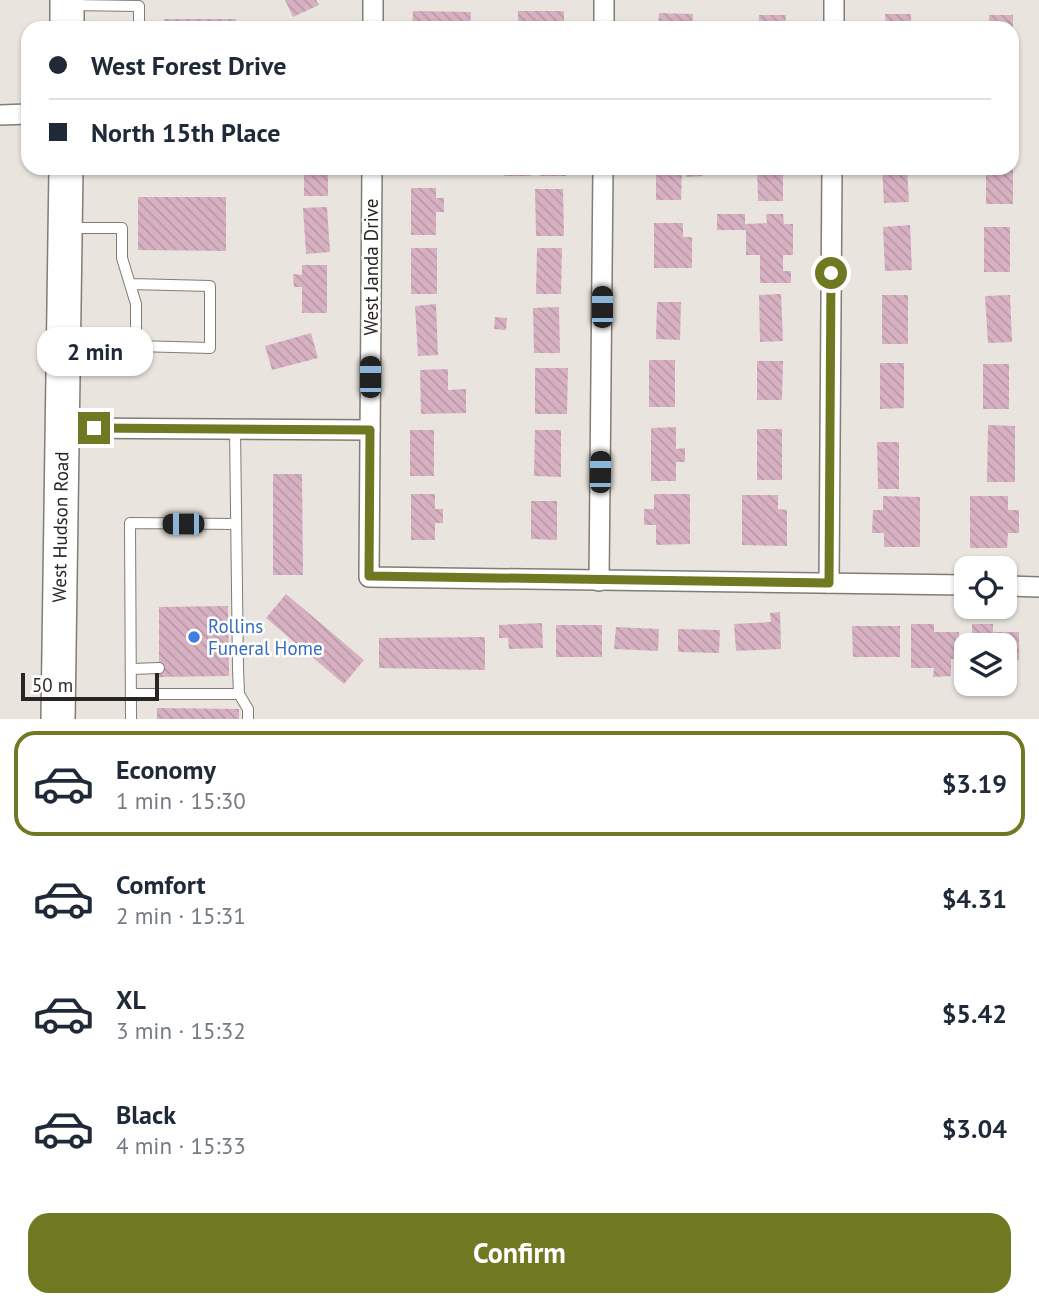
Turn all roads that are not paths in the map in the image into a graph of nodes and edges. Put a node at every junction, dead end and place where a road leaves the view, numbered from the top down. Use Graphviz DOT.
graph roads {
  1 [pos="373,0"];
  2 [pos="604,0"];
  3 [pos="834,0"];
  4 [pos="67,11"];
  5 [pos="139,21"];
  6 [pos="373,21"];
  7 [pos="604,21"];
  8 [pos="834,21"];
  9 [pos="21,114"];
  10 [pos="0,115"];
  11 [pos="66,175"];
  12 [pos="372,175"];
  13 [pos="603,175"];
  14 [pos="832,175"];
  15 [pos="65,228"];
  16 [pos="131,284"];
  17 [pos="61,428"];
  18 [pos="235,428"];
  19 [pos="370,430"];
  20 [pos="236,524"];
  21 [pos="599,581"];
  22 [pos="829,583"];
  23 [pos="954,585"];
  24 [pos="1017,586"];
  25 [pos="1039,587"];
  26 [pos="159,668"];
  27 [pos="132,669"];
  28 [pos="132,694"];
  29 [pos="239,694"];
  30 [pos="58,719"];
  31 [pos="131,719"];
  32 [pos="248,719"];
  1 -- 6 [label="street"];
  2 -- 7 [label="street"];
  3 -- 8 [label="street"];
  4 -- 5 [label="lane"];
  9 -- 10 [label="street"];
  11 -- 15 [label="highway, West Hudson Road"];
  12 -- 19 [label="street, West Janda Drive"];
  13 -- 21 [label="street"];
  14 -- 22 [label="street"];
  15 -- 16 [label="lane"];
  15 -- 17 [label="highway, West Hudson Road"];
  16 -- 16 [label="lane"];
  17 -- 18 [label="street"];
  17 -- 30 [label="highway, West Hudson Road"];
  18 -- 19 [label="street"];
  18 -- 20 [label="lane"];
  19 -- 21 [label="street, West Janda Drive"];
  20 -- 27 [label="lane"];
  20 -- 29 [label="lane"];
  21 -- 22 [label="street"];
  22 -- 23 [label="street"];
  24 -- 25 [label="street"];
  26 -- 27 [label="lane"];
  27 -- 28 [label="lane"];
  28 -- 29 [label="lane"];
  28 -- 31 [label="lane"];
  29 -- 32 [label="lane"];
}
